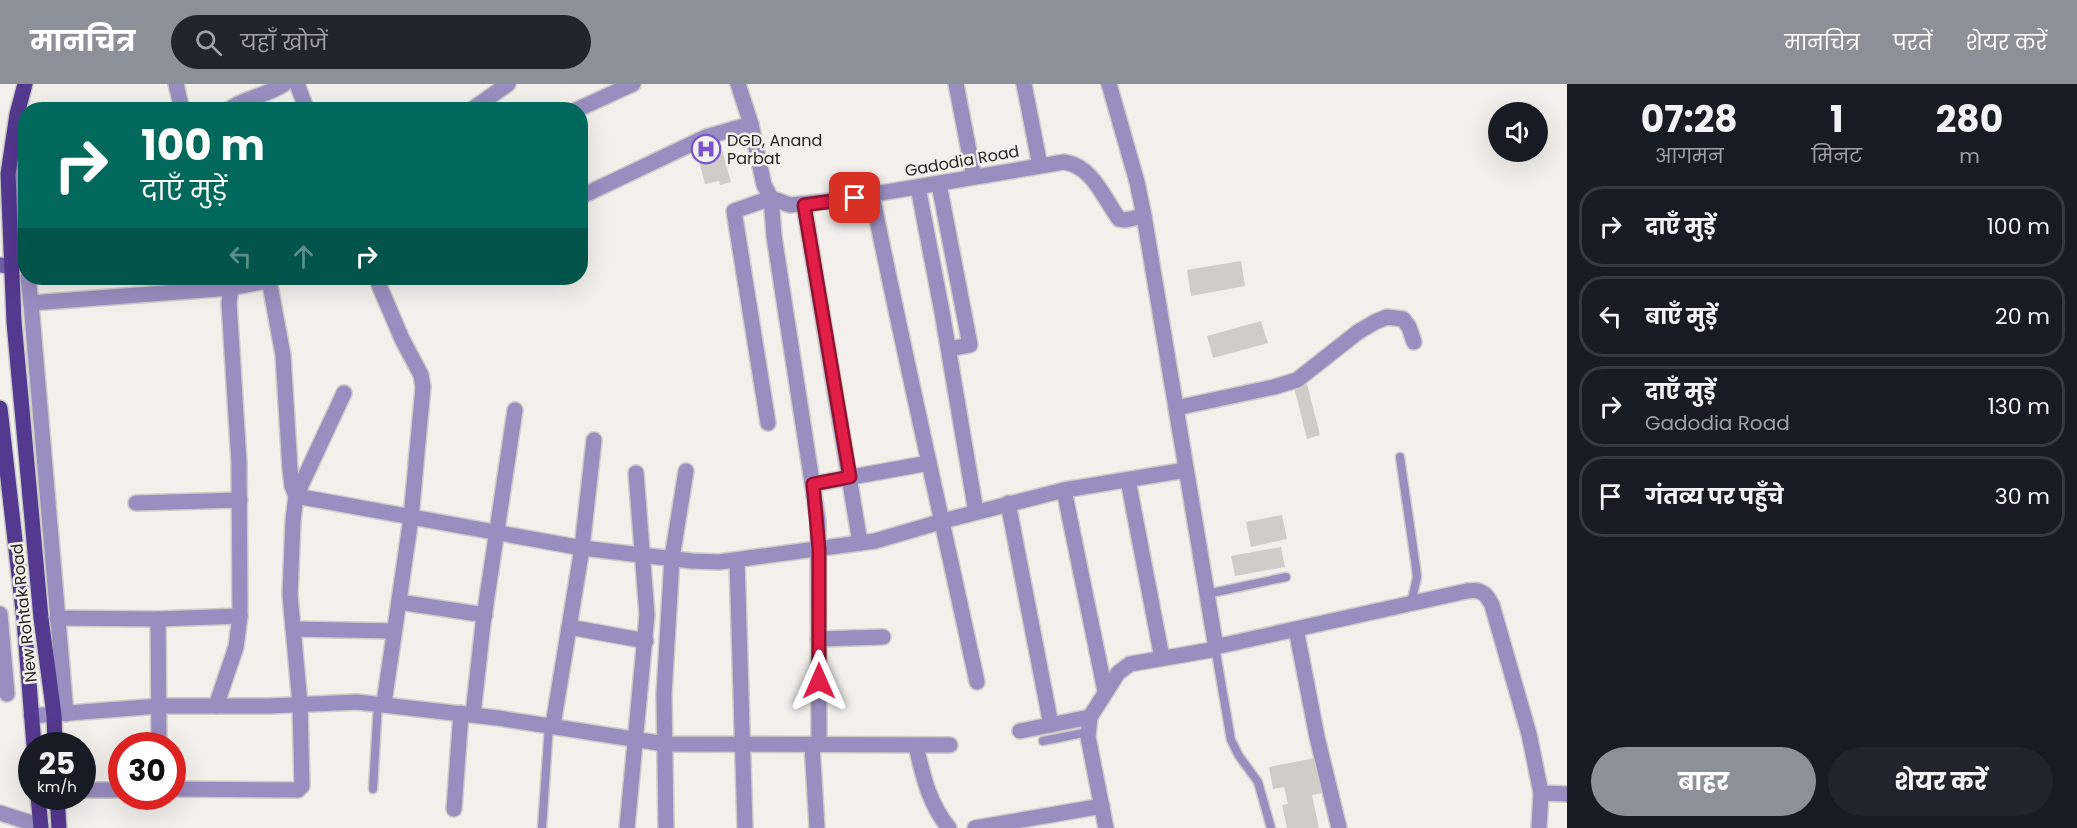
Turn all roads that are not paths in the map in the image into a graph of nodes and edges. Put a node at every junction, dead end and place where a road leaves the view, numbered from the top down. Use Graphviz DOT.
graph roads {
  1 [pos="25,84"];
  2 [pos="176,84"];
  3 [pos="297,84"];
  4 [pos="508,84"];
  5 [pos="633,84"];
  6 [pos="738,84"];
  7 [pos="956,84"];
  8 [pos="1024,84"];
  9 [pos="1109,84"];
  10 [pos="279,86"];
  11 [pos="24,102"];
  12 [pos="180,102"];
  13 [pos="239,102"];
  14 [pos="304,102"];
  15 [pos="482,102"];
  16 [pos="588,105"];
  17 [pos="750,124"];
  18 [pos="18,138"];
  19 [pos="18,152"];
  20 [pos="1040,166"];
  21 [pos="974,177"];
  22 [pos="939,183"];
  23 [pos="918,188"];
  24 [pos="588,193"];
  25 [pos="872,195"];
  26 [pos="771,198"];
  27 [pos="804,205"];
  28 [pos="1144,216"];
  29 [pos="5,237"];
  30 [pos="12,265"];
  31 [pos="29,285"];
  32 [pos="216,285"];
  33 [pos="235,285"];
  34 [pos="270,285"];
  35 [pos="379,285"];
  36 [pos="31,303"];
  37 [pos="1414,342"];
  38 [pos="949,349"];
  39 [pos="344,393"];
  40 [pos="0,408"];
  41 [pos="1176,408"];
  42 [pos="515,410"];
  43 [pos="768,423"];
  44 [pos="594,440"];
  45 [pos="1401,457"];
  46 [pos="928,463"];
  47 [pos="1186,470"];
  48 [pos="686,471"];
  49 [pos="636,473"];
  50 [pos="850,477"];
  51 [pos="1128,480"];
  52 [pos="813,484"];
  53 [pos="1064,490"];
  54 [pos="296,496"];
  55 [pos="240,500"];
  56 [pos="136,503"];
  57 [pos="1008,504"];
  58 [pos="976,512"];
  59 [pos="411,518"];
  60 [pos="943,521"];
  61 [pos="498,532"];
  62 [pos="861,543"];
  63 [pos="582,548"];
  64 [pos="819,549"];
  65 [pos="643,555"];
  66 [pos="672,558"];
  67 [pos="737,560"];
  68 [pos="1286,577"];
  69 [pos="1207,594"];
  70 [pos="399,602"];
  71 [pos="1411,604"];
  72 [pos="0,614"];
  73 [pos="484,615"];
  74 [pos="240,616"];
  75 [pos="57,618"];
  76 [pos="158,620"];
  77 [pos="569,627"];
  78 [pos="293,629"];
  79 [pos="1296,629"];
  80 [pos="394,631"];
  81 [pos="883,638"];
  82 [pos="818,639"];
  83 [pos="646,641"];
  84 [pos="1215,647"];
  85 [pos="1162,658"];
  86 [pos="977,682"];
  87 [pos="1105,691"];
  88 [pos="4,693"];
  89 [pos="30,700"];
  90 [pos="381,703"];
  91 [pos="300,704"];
  92 [pos="159,706"];
  93 [pos="216,706"];
  94 [pos="467,714"];
  95 [pos="60,715"];
  96 [pos="31,716"];
  97 [pos="1090,717"];
  98 [pos="551,725"];
  99 [pos="1051,725"];
  100 [pos="1020,731"];
  101 [pos="33,732"];
  102 [pos="57,732"];
  103 [pos="159,732"];
  104 [pos="1088,732"];
  105 [pos="634,739"];
  106 [pos="1043,741"];
  107 [pos="665,744"];
  108 [pos="742,745"];
  109 [pos="816,745"];
  110 [pos="950,745"];
  111 [pos="916,746"];
  112 [pos="186,789"];
  113 [pos="373,789"];
  114 [pos="1541,793"];
  115 [pos="1567,794"];
  116 [pos="1102,806"];
  117 [pos="454,809"];
  118 [pos="39,810"];
  119 [pos="58,810"];
  120 [pos="0,813"];
  121 [pos="1036,823"];
  122 [pos="41,827"];
  123 [pos="59,828"];
  124 [pos="542,828"];
  125 [pos="627,828"];
  126 [pos="666,828"];
  127 [pos="745,828"];
  128 [pos="817,828"];
  129 [pos="949,828"];
  130 [pos="975,828"];
  131 [pos="1106,828"];
  132 [pos="1270,828"];
  133 [pos="1339,828"];
  134 [pos="1539,828"];
  1 -- 11 [label="main road, New Rohtak Road"];
  2 -- 12 [label="street"];
  3 -- 14 [label="street"];
  4 -- 15 [label="street"];
  5 -- 16 [label="street"];
  6 -- 17 [label="street"];
  7 -- 21 [label="street"];
  8 -- 20 [label="street"];
  9 -- 28 [label="street"];
  10 -- 13 [label="street"];
  17 -- 24 [label="street"];
  17 -- 26 [label="street"];
  18 -- 29 [label="main road, New Rohtak Road"];
  19 -- 30 [label="street"];
  20 -- 21 [label="street, Gadodia Road"];
  20 -- 28 [label="street, Gadodia Road"];
  21 -- 22 [label="street, Gadodia Road"];
  22 -- 23 [label="street, Gadodia Road"];
  22 -- 38 [label="street"];
  23 -- 25 [label="street, Gadodia Road"];
  23 -- 38 [label="street"];
  25 -- 27 [label="street, Gadodia Road"];
  25 -- 46 [label="street"];
  26 -- 27 [label="street, Gadodia Road"];
  26 -- 43 [label="street"];
  26 -- 52 [label="street"];
  27 -- 50 [label="street"];
  28 -- 41 [label="street"];
  29 -- 30 [label="main road, New Rohtak Road"];
  30 -- 95 [label="main road, New Rohtak Road"];
  31 -- 36 [label="street"];
  32 -- 36 [label="street"];
  33 -- 55 [label="street"];
  34 -- 54 [label="street"];
  35 -- 59 [label="street"];
  36 -- 75 [label="street"];
  37 -- 41 [label="street"];
  38 -- 58 [label="street"];
  39 -- 54 [label="street"];
  40 -- 89 [label="main road, New Rohtak Road"];
  41 -- 47 [label="street"];
  42 -- 61 [label="street"];
  44 -- 63 [label="street"];
  45 -- 71 [label="lane"];
  46 -- 50 [label="street"];
  46 -- 60 [label="street"];
  47 -- 51 [label="street"];
  47 -- 69 [label="street"];
  48 -- 66 [label="street"];
  49 -- 65 [label="street"];
  50 -- 52 [label="street"];
  50 -- 62 [label="street"];
  51 -- 53 [label="street"];
  51 -- 85 [label="street"];
  52 -- 64 [label="street"];
  53 -- 57 [label="street"];
  53 -- 87 [label="street"];
  54 -- 59 [label="street"];
  54 -- 78 [label="street"];
  55 -- 56 [label="street"];
  55 -- 74 [label="street"];
  57 -- 58 [label="street"];
  57 -- 99 [label="street"];
  58 -- 60 [label="street"];
  59 -- 61 [label="street"];
  59 -- 70 [label="street"];
  60 -- 62 [label="street"];
  60 -- 86 [label="street"];
  61 -- 63 [label="street"];
  61 -- 73 [label="street"];
  62 -- 64 [label="street"];
  63 -- 65 [label="street"];
  63 -- 77 [label="street"];
  64 -- 67 [label="street"];
  64 -- 82 [label="street"];
  65 -- 66 [label="street"];
  65 -- 83 [label="street"];
  66 -- 67 [label="street"];
  66 -- 107 [label="street"];
  67 -- 108 [label="street"];
  68 -- 69 [label="lane"];
  69 -- 84 [label="street"];
  70 -- 73 [label="street"];
  70 -- 80 [label="street"];
  71 -- 79 [label="street"];
  71 -- 114 [label="street"];
  72 -- 88 [label="street"];
  73 -- 94 [label="street"];
  74 -- 76 [label="street"];
  74 -- 93 [label="street"];
  75 -- 76 [label="street"];
  75 -- 95 [label="street"];
  76 -- 92 [label="street"];
  77 -- 83 [label="street"];
  77 -- 98 [label="street"];
  78 -- 80 [label="street"];
  78 -- 91 [label="street"];
  79 -- 84 [label="street"];
  79 -- 133 [label="street"];
  80 -- 90 [label="street"];
  81 -- 82 [label="street"];
  82 -- 109 [label="street"];
  83 -- 105 [label="street"];
  84 -- 85 [label="street"];
  84 -- 132 [label="lane"];
  85 -- 87 [label="street"];
  87 -- 97 [label="street"];
  88 -- 89 [label="street"];
  89 -- 96 [label="main road, New Rohtak Road"];
  90 -- 91 [label="street"];
  90 -- 94 [label="street"];
  90 -- 113 [label="lane"];
  91 -- 93 [label="street"];
  91 -- 112 [label="street"];
  92 -- 93 [label="street"];
  92 -- 95 [label="street"];
  92 -- 103 [label="street"];
  94 -- 98 [label="street"];
  94 -- 117 [label="street"];
  95 -- 96 [label="street"];
  95 -- 102 [label="main road, New Rohtak Road"];
  96 -- 101 [label="main road, New Rohtak Road"];
  97 -- 99 [label="street"];
  97 -- 104 [label="street"];
  98 -- 105 [label="street"];
  98 -- 124 [label="lane"];
  99 -- 100 [label="street"];
  104 -- 106 [label="lane"];
  104 -- 116 [label="street"];
  105 -- 107 [label="street"];
  105 -- 125 [label="street"];
  107 -- 108 [label="street"];
  107 -- 126 [label="street"];
  108 -- 109 [label="street"];
  108 -- 127 [label="street"];
  109 -- 111 [label="street"];
  109 -- 128 [label="street"];
  110 -- 111 [label="street"];
  111 -- 129 [label="street"];
  114 -- 115 [label="street"];
  114 -- 134 [label="street"];
  116 -- 121 [label="street"];
  116 -- 131 [label="street"];
  118 -- 122 [label="main road"];
  119 -- 123 [label="main road"];
  120 -- 122 [label="street"];
  121 -- 130 [label="street"];
}
